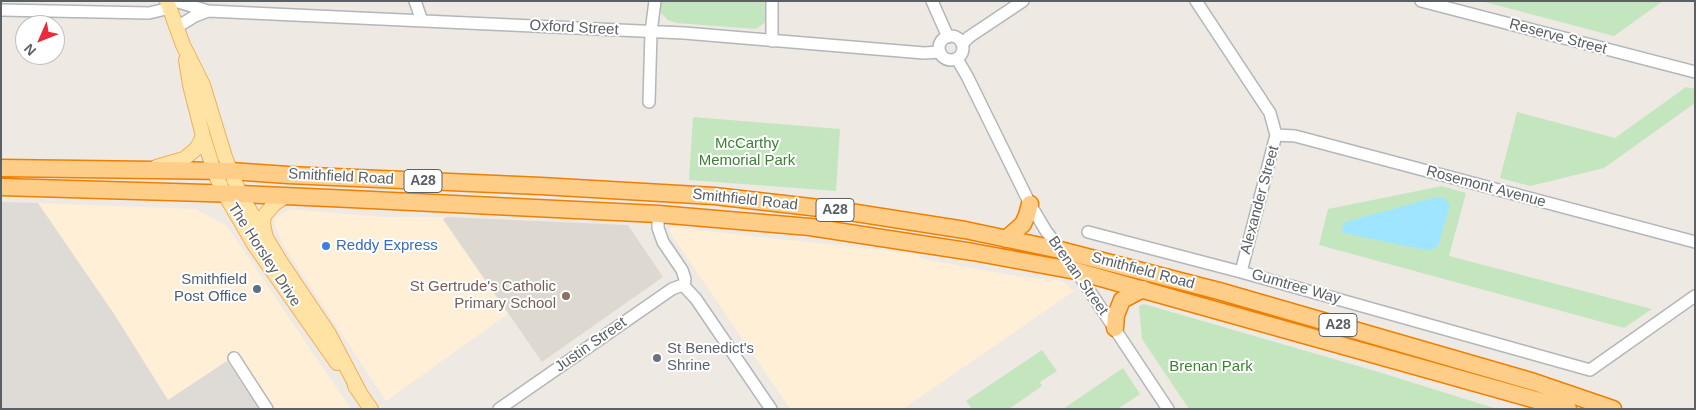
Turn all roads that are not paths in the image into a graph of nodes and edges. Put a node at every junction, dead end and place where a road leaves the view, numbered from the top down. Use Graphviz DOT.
graph roads {
  1 [pos="415,1"];
  2 [pos="655,1"];
  3 [pos="772,1"];
  4 [pos="932,1"];
  5 [pos="1023,1"];
  6 [pos="1196,1"];
  7 [pos="1421,1"];
  8 [pos="171,3"];
  9 [pos="1,10"];
  10 [pos="208,11"];
  11 [pos="422,21"];
  12 [pos="177,27"];
  13 [pos="651,32"];
  14 [pos="948,37"];
  15 [pos="772,41"];
  16 [pos="962,44"];
  17 [pos="183,45"];
  18 [pos="940,52"];
  19 [pos="956,59"];
  20 [pos="1695,72"];
  21 [pos="649,102"];
  22 [pos="1276,135"];
  23 [pos="203,136"];
  24 [pos="1,168"];
  25 [pos="141,170"];
  26 [pos="222,171"];
  27 [pos="1,188"];
  28 [pos="232,194"];
  29 [pos="286,196"];
  30 [pos="1030,204"];
  31 [pos="658,214"];
  32 [pos="1088,232"];
  33 [pos="266,237"];
  34 [pos="1006,238"];
  35 [pos="1695,242"];
  36 [pos="1060,250"];
  37 [pos="942,255"];
  38 [pos="1048,266"];
  39 [pos="1076,271"];
  40 [pos="1241,272"];
  41 [pos="684,286"];
  42 [pos="1143,289"];
  43 [pos="1692,297"];
  44 [pos="1115,328"];
  45 [pos="234,358"];
  46 [pos="360,393"];
  47 [pos="1523,395"];
  48 [pos="268,409"];
  49 [pos="371,409"];
  50 [pos="499,409"];
  51 [pos="771,409"];
  52 [pos="1168,409"];
  53 [pos="1559,409"];
  54 [pos="1568,409"];
  55 [pos="1613,409"];
  1 -- 11 [label="street"];
  2 -- 13 [label="street"];
  3 -- 15 [label="street"];
  4 -- 14 [label="street"];
  5 -- 16 [label="street"];
  6 -- 22 [label="street, Alexander Street"];
  7 -- 20 [label="street, Reserve Street"];
  8 -- 9 [label="street, Oxford Street"];
  8 -- 10 [label="street, Oxford Street"];
  8 -- 12 [label="main road, The Horsley Drive"];
  10 -- 11 [label="street, Oxford Street"];
  10 -- 12 [label="street, Oxford Street"];
  11 -- 13 [label="street, Oxford Street"];
  12 -- 17 [label="main road, The Horsley Drive"];
  13 -- 15 [label="street, Oxford Street"];
  13 -- 21 [label="street"];
  14 -- 16 [label="street"];
  14 -- 18 [label="street"];
  15 -- 18 [label="street, Oxford Street"];
  16 -- 19 [label="street"];
  17 -- 23 [label="main road, The Horsley Drive"];
  17 -- 26 [label="main road, The Horsley Drive"];
  18 -- 19 [label="street"];
  19 -- 30 [label="street, Brenan Street"];
  22 -- 35 [label="street, Rosemont Avenue"];
  22 -- 40 [label="street, Alexander Street"];
  23 -- 25 [label="main road"];
  23 -- 26 [label="main road, The Horsley Drive"];
  24 -- 25 [label="highway, Smithfield Road / A28"];
  25 -- 26 [label="highway, Smithfield Road / A28"];
  26 -- 28 [label="main road, The Horsley Drive"];
  26 -- 34 [label="highway, Smithfield Road / A28"];
  27 -- 28 [label="highway, Smithfield Road / A28"];
  28 -- 29 [label="highway, Smithfield Road / A28"];
  28 -- 33 [label="main road, The Horsley Drive"];
  28 -- 46 [label="main road, The Horsley Drive"];
  29 -- 31 [label="highway, Smithfield Road / A28"];
  29 -- 33 [label="main road"];
  30 -- 34 [label="highway"];
  30 -- 36 [label="street, Brenan Street"];
  31 -- 38 [label="highway, Smithfield Road / A28"];
  31 -- 41 [label="street"];
  32 -- 40 [label="street, Gumtree Way"];
  33 -- 46 [label="main road, The Horsley Drive"];
  34 -- 36 [label="highway, Smithfield Road / A28"];
  36 -- 39 [label="street, Brenan Street"];
  36 -- 55 [label="highway, Smithfield Road / A28"];
  37 -- 38 [label="highway"];
  38 -- 39 [label="highway, Smithfield Road / A28"];
  39 -- 42 [label="highway, Smithfield Road / A28"];
  39 -- 44 [label="street, Brenan Street"];
  40 -- 43 [label="street, Gumtree Way"];
  41 -- 50 [label="street, Justin Street"];
  41 -- 51 [label="street"];
  42 -- 44 [label="highway"];
  42 -- 47 [label="highway, Smithfield Road / A28"];
  44 -- 52 [label="street, Brenan Street"];
  45 -- 48 [label="street"];
  46 -- 49 [label="main road, The Horsley Drive"];
  47 -- 53 [label="highway"];
  47 -- 54 [label="highway, Smithfield Road / A28"];
}
